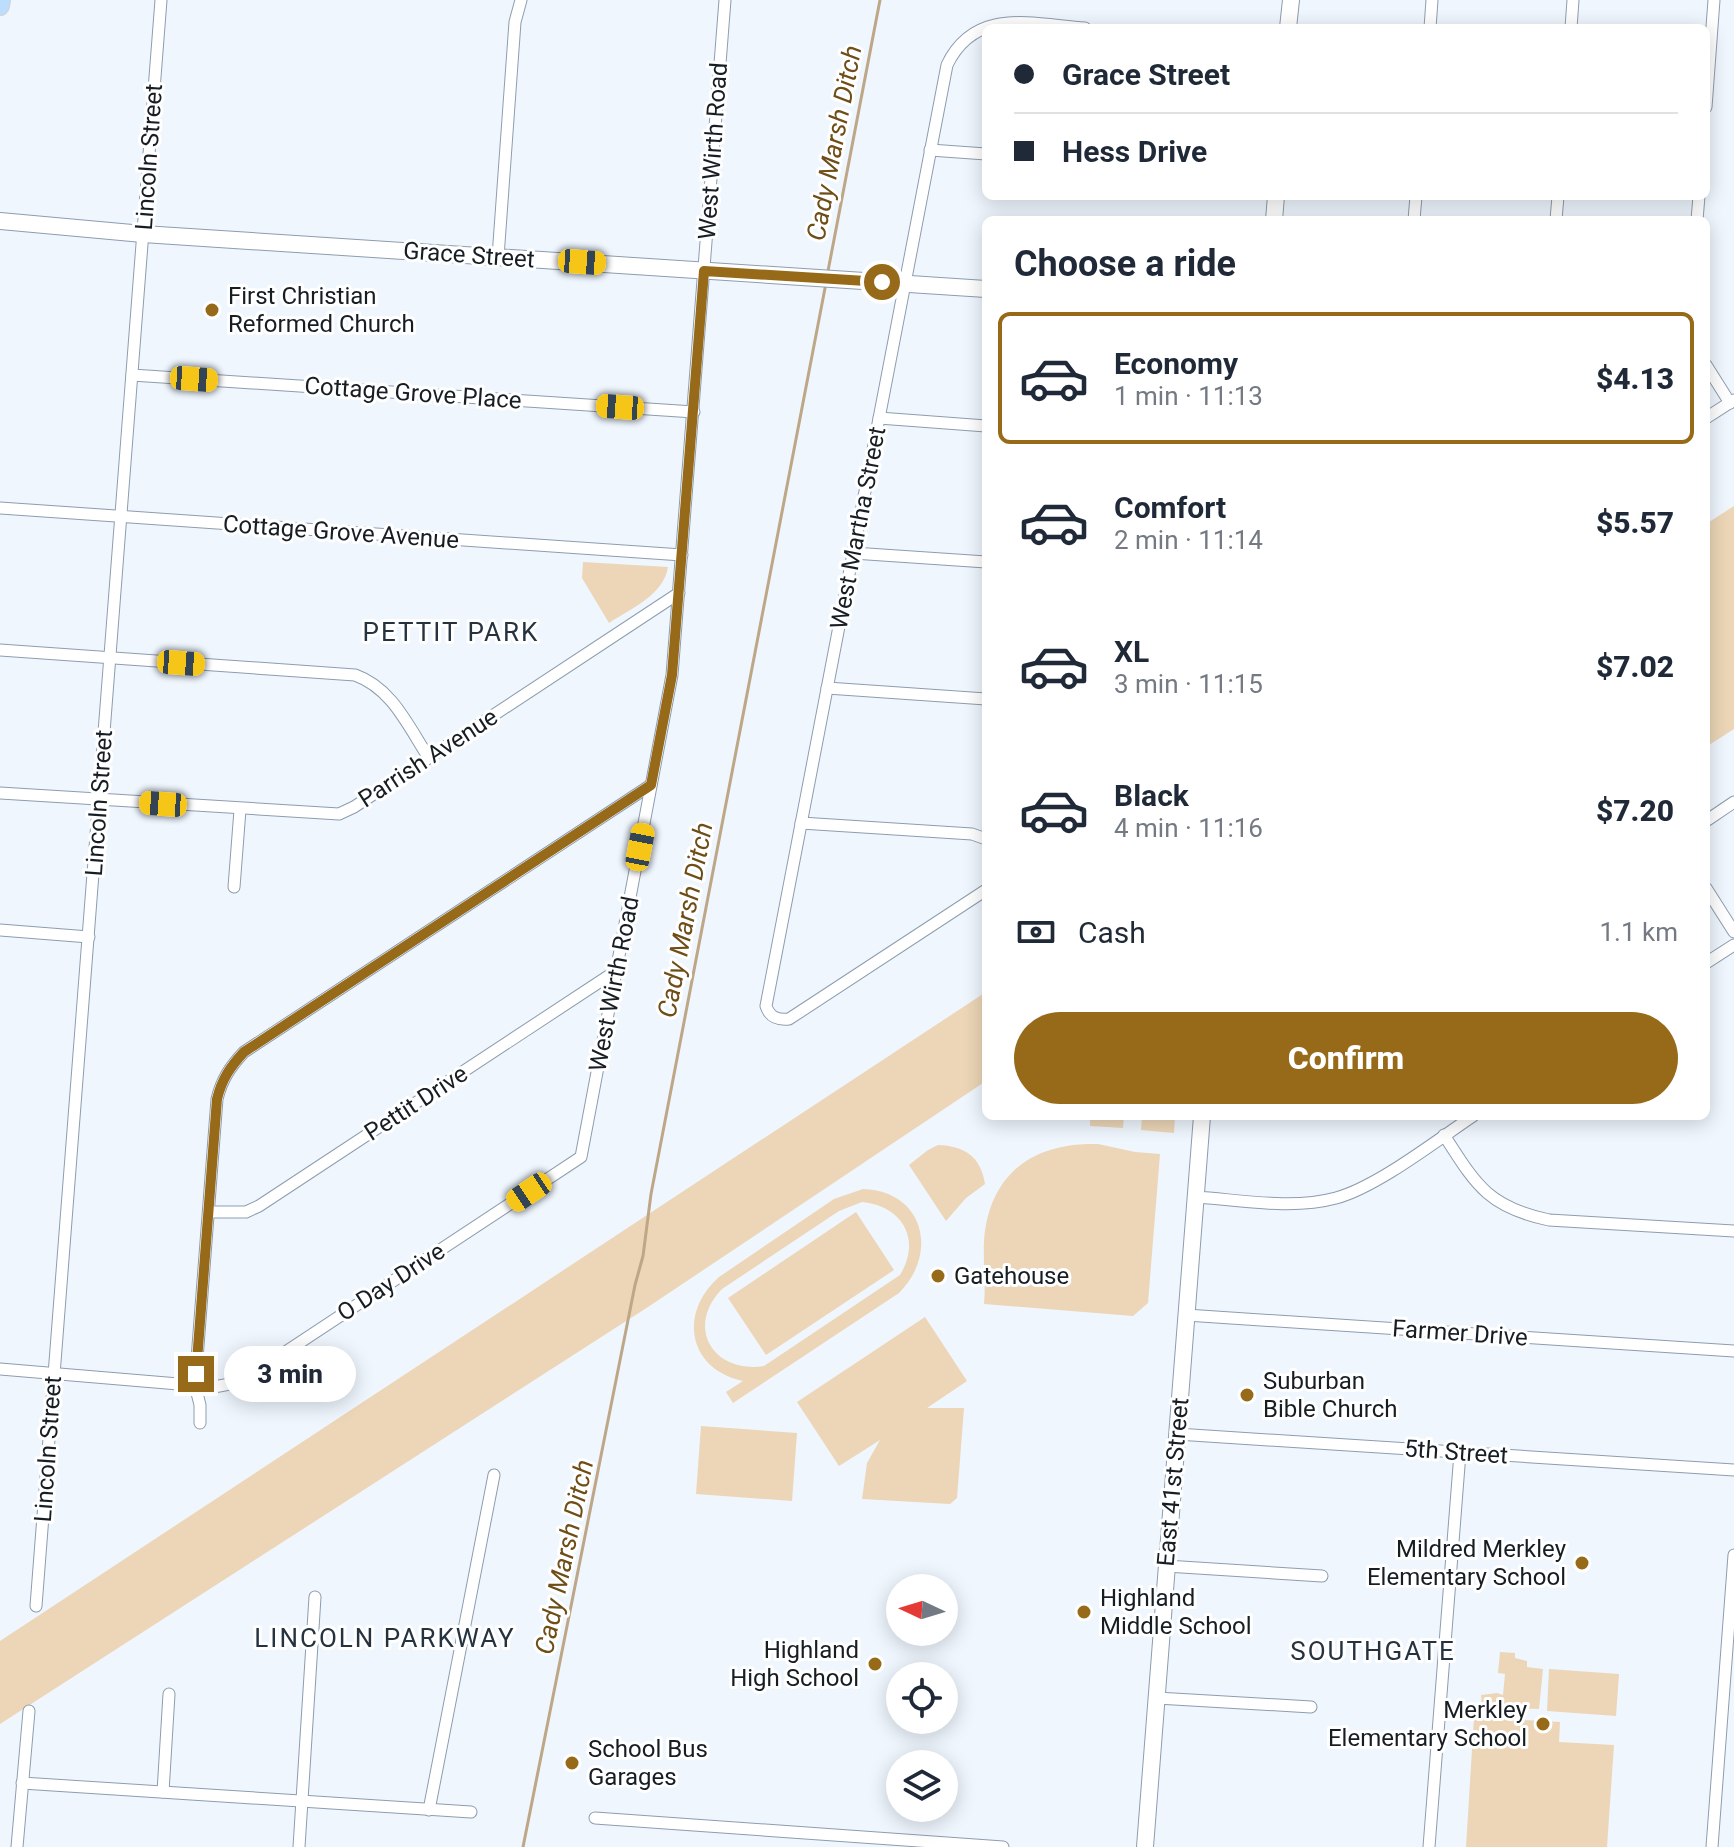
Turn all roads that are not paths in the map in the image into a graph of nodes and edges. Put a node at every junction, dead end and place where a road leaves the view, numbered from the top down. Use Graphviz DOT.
graph roads {
  1 [pos="1,0"];
  2 [pos="161,0"];
  3 [pos="521,0"];
  4 [pos="725,0"];
  5 [pos="1291,0"];
  6 [pos="1432,0"];
  7 [pos="1573,0"];
  8 [pos="1714,0"];
  9 [pos="0,6"];
  10 [pos="995,24"];
  11 [pos="1015,24"];
  12 [pos="1288,24"];
  13 [pos="1430,24"];
  14 [pos="1571,24"];
  15 [pos="982,29"];
  16 [pos="1710,54"];
  17 [pos="930,150"];
  18 [pos="982,154"];
  19 [pos="0,221"];
  20 [pos="143,234"];
  21 [pos="498,257"];
  22 [pos="704,271"];
  23 [pos="904,284"];
  24 [pos="982,289"];
  25 [pos="1710,371"];
  26 [pos="132,375"];
  27 [pos="1732,401"];
  28 [pos="694,412"];
  29 [pos="1710,415"];
  30 [pos="879,418"];
  31 [pos="982,426"];
  32 [pos="0,508"];
  33 [pos="122,517"];
  34 [pos="853,553"];
  35 [pos="682,555"];
  36 [pos="982,562"];
  37 [pos="679,593"];
  38 [pos="0,650"];
  39 [pos="110,658"];
  40 [pos="827,688"];
  41 [pos="982,699"];
  42 [pos="429,758"];
  43 [pos="651,785"];
  44 [pos="0,793"];
  45 [pos="98,800"];
  46 [pos="1734,802"];
  47 [pos="240,810"];
  48 [pos="1710,818"];
  49 [pos="801,823"];
  50 [pos="982,838"];
  51 [pos="234,887"];
  52 [pos="982,893"];
  53 [pos="1710,894"];
  54 [pos="0,930"];
  55 [pos="1734,932"];
  56 [pos="89,937"];
  57 [pos="1734,945"];
  58 [pos="1710,960"];
  59 [pos="616,971"];
  60 [pos="1202,1120"];
  61 [pos="1467,1120"];
  62 [pos="1444,1135"];
  63 [pos="581,1157"];
  64 [pos="1196,1197"];
  65 [pos="209,1212"];
  66 [pos="1734,1231"];
  67 [pos="1186,1315"];
  68 [pos="1734,1351"];
  69 [pos="0,1369"];
  70 [pos="54,1374"];
  71 [pos="195,1385"];
  72 [pos="200,1423"];
  73 [pos="1177,1434"];
  74 [pos="1460,1453"];
  75 [pos="1734,1470"];
  76 [pos="494,1475"];
  77 [pos="1734,1555"];
  78 [pos="1166,1566"];
  79 [pos="1322,1576"];
  80 [pos="315,1597"];
  81 [pos="36,1606"];
  82 [pos="169,1694"];
  83 [pos="1157,1698"];
  84 [pos="1311,1707"];
  85 [pos="29,1711"];
  86 [pos="22,1783"];
  87 [pos="163,1792"];
  88 [pos="302,1801"];
  89 [pos="429,1810"];
  90 [pos="471,1812"];
  91 [pos="595,1818"];
  92 [pos="862,1841"];
  93 [pos="17,1847"];
  94 [pos="299,1847"];
  95 [pos="1003,1847"];
  96 [pos="1145,1847"];
  97 [pos="1429,1847"];
  98 [pos="1712,1847"];
  1 -- 9 [label="main road"];
  2 -- 20 [label="street, Lincoln Street"];
  3 -- 21 [label="street"];
  4 -- 22 [label="street, West Wirth Road"];
  5 -- 12 [label="street"];
  6 -- 13 [label="street"];
  7 -- 14 [label="street"];
  8 -- 16 [label="street"];
  10 -- 11 [label="street, West Martha Street"];
  15 -- 17 [label="street, West Martha Street"];
  17 -- 18 [label="street"];
  17 -- 23 [label="street, West Martha Street"];
  19 -- 20 [label="street, Grace Street"];
  20 -- 21 [label="street, Grace Street"];
  20 -- 26 [label="street, Lincoln Street"];
  21 -- 22 [label="street, Grace Street"];
  22 -- 23 [label="street, Grace Street"];
  22 -- 28 [label="street, West Wirth Road"];
  23 -- 24 [label="street, Grace Street"];
  23 -- 30 [label="street, West Martha Street"];
  25 -- 27 [label="street"];
  26 -- 28 [label="street, Cottage Grove Place"];
  26 -- 33 [label="street, Lincoln Street"];
  27 -- 29 [label="street"];
  28 -- 35 [label="street, West Wirth Road"];
  30 -- 31 [label="street"];
  30 -- 34 [label="street, West Martha Street"];
  32 -- 33 [label="street, Cottage Grove Avenue"];
  33 -- 35 [label="street, Cottage Grove Avenue"];
  33 -- 39 [label="street, Lincoln Street"];
  34 -- 36 [label="street"];
  34 -- 40 [label="street, West Martha Street"];
  35 -- 37 [label="street, West Wirth Road"];
  37 -- 42 [label="street, Parrish Avenue"];
  37 -- 43 [label="street, West Wirth Road"];
  38 -- 39 [label="street"];
  39 -- 42 [label="street"];
  39 -- 45 [label="street, Lincoln Street"];
  40 -- 41 [label="street"];
  40 -- 49 [label="street, West Martha Street"];
  42 -- 47 [label="street, Parrish Avenue"];
  43 -- 59 [label="street, West Wirth Road"];
  43 -- 65 [label="street"];
  44 -- 45 [label="street, Parrish Avenue"];
  45 -- 47 [label="street, Parrish Avenue"];
  45 -- 56 [label="street, Lincoln Street"];
  46 -- 48 [label="street"];
  47 -- 51 [label="street"];
  49 -- 50 [label="street"];
  49 -- 52 [label="street, West Martha Street"];
  53 -- 55 [label="street"];
  54 -- 56 [label="street"];
  56 -- 70 [label="street, Lincoln Street"];
  57 -- 58 [label="street"];
  59 -- 63 [label="street, West Wirth Road"];
  59 -- 65 [label="street, Pettit Drive"];
  60 -- 64 [label="street, East 41st Street"];
  61 -- 62 [label="street"];
  62 -- 64 [label="street"];
  62 -- 66 [label="street"];
  63 -- 71 [label="street, O Day Drive"];
  64 -- 67 [label="street, East 41st Street"];
  65 -- 71 [label="street"];
  67 -- 68 [label="street, Farmer Drive"];
  67 -- 73 [label="street, East 41st Street"];
  69 -- 70 [label="street, O Day Drive"];
  70 -- 71 [label="street, O Day Drive"];
  70 -- 81 [label="street, Lincoln Street"];
  71 -- 72 [label="street"];
  73 -- 74 [label="street, 5th Street"];
  73 -- 78 [label="street, East 41st Street"];
  74 -- 75 [label="street, 5th Street"];
  74 -- 97 [label="street"];
  76 -- 89 [label="street"];
  77 -- 98 [label="street"];
  78 -- 79 [label="street"];
  78 -- 83 [label="street, East 41st Street"];
  80 -- 88 [label="street"];
  82 -- 87 [label="street"];
  83 -- 84 [label="street"];
  83 -- 96 [label="street, East 41st Street"];
  85 -- 86 [label="street"];
  86 -- 87 [label="street"];
  86 -- 93 [label="street"];
  87 -- 88 [label="street"];
  88 -- 89 [label="street"];
  88 -- 94 [label="street"];
  89 -- 90 [label="street"];
  91 -- 92 [label="street"];
  92 -- 95 [label="street"];
}
